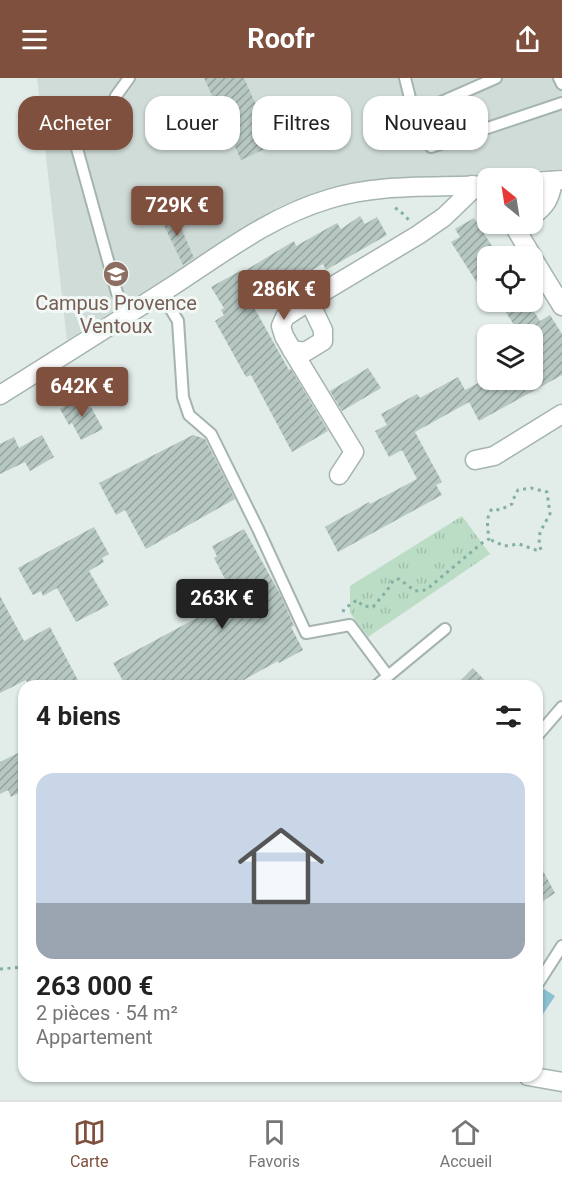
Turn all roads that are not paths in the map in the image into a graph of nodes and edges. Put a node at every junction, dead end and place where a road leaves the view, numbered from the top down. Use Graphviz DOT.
graph roads {
  1 [pos="129,78"];
  2 [pos="405,78"];
  3 [pos="496,78"];
  4 [pos="559,78"];
  5 [pos="562,84"];
  6 [pos="410,96"];
  7 [pos="455,96"];
  8 [pos="562,103"];
  9 [pos="488,128"];
  10 [pos="557,180"];
  11 [pos="477,185"];
  12 [pos="477,187"];
  13 [pos="543,207"];
  14 [pos="543,275"];
  15 [pos="161,293"];
  16 [pos="309,301"];
  17 [pos="562,306"];
  18 [pos="130,313"];
  19 [pos="292,350"];
  20 [pos="0,395"];
  21 [pos="562,414"];
  22 [pos="475,460"];
  23 [pos="339,475"];
  24 [pos="446,629"];
  25 [pos="388,676"];
  26 [pos="383,680"];
  27 [pos="562,707"];
  28 [pos="543,729"];
  29 [pos="562,946"];
  30 [pos="543,976"];
  31 [pos="543,1079"];
  32 [pos="562,1082"];
  1 -- 18 [label="lane"];
  2 -- 6 [label="lane"];
  3 -- 7 [label="lane"];
  4 -- 5 [label="lane"];
  8 -- 9 [label="lane"];
  10 -- 13 [label="street"];
  11 -- 15 [label="street"];
  12 -- 16 [label="street"];
  14 -- 17 [label="street"];
  15 -- 18 [label="street"];
  15 -- 25 [label="lane"];
  16 -- 19 [label="street"];
  16 -- 19 [label="street"];
  18 -- 20 [label="street"];
  19 -- 23 [label="street"];
  21 -- 22 [label="street"];
  24 -- 25 [label="lane"];
  25 -- 26 [label="lane"];
  27 -- 28 [label="lane"];
  29 -- 30 [label="lane"];
  31 -- 32 [label="street"];
}
